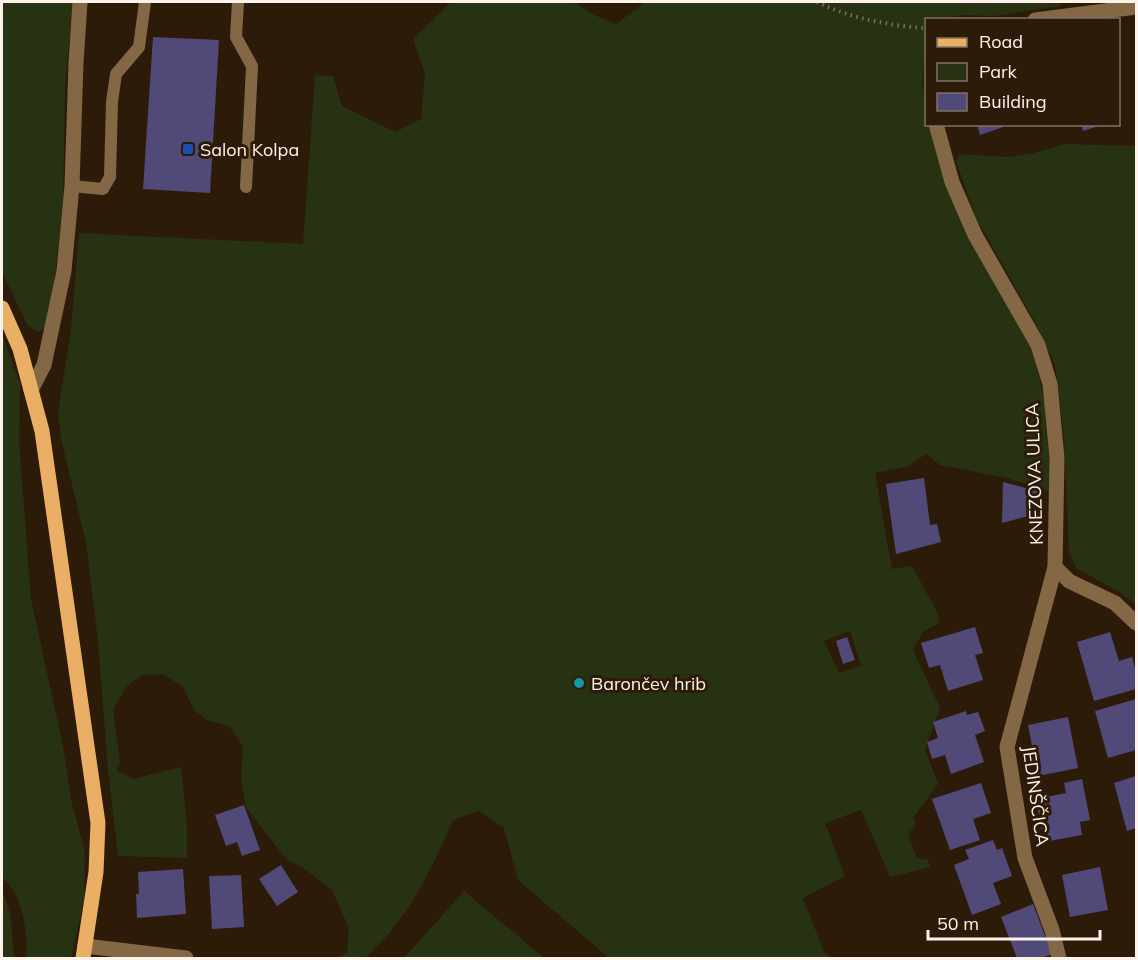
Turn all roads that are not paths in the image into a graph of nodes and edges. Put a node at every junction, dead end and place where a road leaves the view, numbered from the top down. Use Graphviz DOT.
graph roads {
  1 [pos="80,2"];
  2 [pos="145,2"];
  3 [pos="238,2"];
  4 [pos="1137,7"];
  5 [pos="1051,18"];
  6 [pos="937,126"];
  7 [pos="72,186"];
  8 [pos="246,187"];
  9 [pos="2,308"];
  10 [pos="31,390"];
  11 [pos="1055,567"];
  12 [pos="1137,623"];
  13 [pos="84,952"];
  14 [pos="186,958"];
  15 [pos="1059,958"];
  1 -- 7 [label="street"];
  2 -- 7 [label="lane"];
  3 -- 8 [label="lane"];
  4 -- 5 [label="street"];
  6 -- 11 [label="street, KNEZOVA ULICA"];
  7 -- 10 [label="street"];
  9 -- 10 [label="main road"];
  10 -- 13 [label="main road"];
  11 -- 12 [label="street, KNEZOVA ULICA"];
  11 -- 15 [label="street, JEDINŠČICA"];
  13 -- 14 [label="street"];
}
